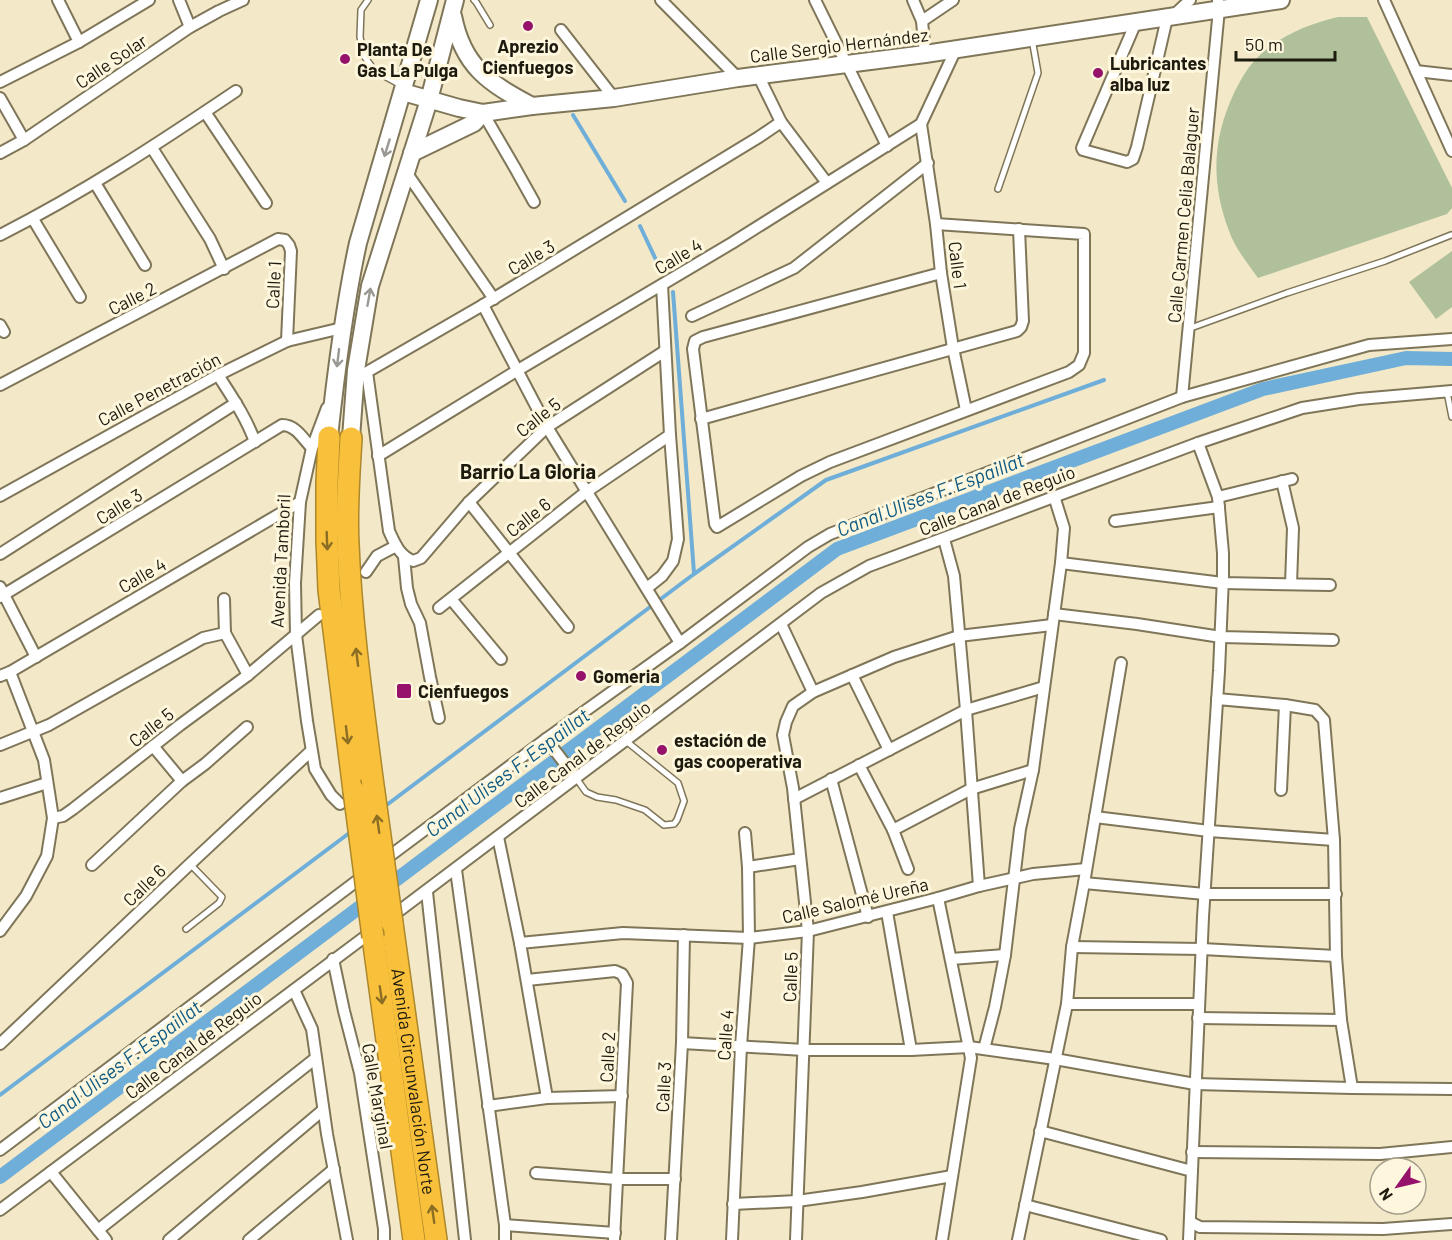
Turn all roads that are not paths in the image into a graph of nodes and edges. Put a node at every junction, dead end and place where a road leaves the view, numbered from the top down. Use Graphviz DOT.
graph roads {
  1 [pos="58,0"];
  2 [pos="149,0"];
  3 [pos="178,0"];
  4 [pos="243,0"];
  5 [pos="368,0"];
  6 [pos="429,0"];
  7 [pos="474,0"];
  8 [pos="661,0"];
  9 [pos="814,0"];
  10 [pos="913,0"];
  11 [pos="953,0"];
  12 [pos="1190,0"];
  13 [pos="1281,0"];
  14 [pos="1384,0"];
  15 [pos="1218,5"];
  16 [pos="454,6"];
  17 [pos="1169,18"];
  18 [pos="922,21"];
  19 [pos="1136,22"];
  20 [pos="490,25"];
  21 [pos="190,27"];
  22 [pos="561,30"];
  23 [pos="1031,37"];
  24 [pos="79,42"];
  25 [pos="956,49"];
  26 [pos="925,54"];
  27 [pos="846,64"];
  28 [pos="1416,70"];
  29 [pos="758,75"];
  30 [pos="1452,75"];
  31 [pos="738,78"];
  32 [pos="0,82"];
  33 [pos="404,89"];
  34 [pos="236,91"];
  35 [pos="0,98"];
  36 [pos="614,98"];
  37 [pos="429,99"];
  38 [pos="532,106"];
  39 [pos="206,112"];
  40 [pos="483,113"];
  41 [pos="781,122"];
  42 [pos="921,124"];
  43 [pos="24,140"];
  44 [pos="887,146"];
  45 [pos="152,148"];
  46 [pos="1452,151"];
  47 [pos="0,153"];
  48 [pos="412,153"];
  49 [pos="928,163"];
  50 [pos="406,172"];
  51 [pos="95,183"];
  52 [pos="827,183"];
  53 [pos="998,189"];
  54 [pos="534,202"];
  55 [pos="266,203"];
  56 [pos="33,219"];
  57 [pos="936,224"];
  58 [pos="1019,229"];
  59 [pos="0,235"];
  60 [pos="1451,235"];
  61 [pos="278,239"];
  62 [pos="145,265"];
  63 [pos="224,268"];
  64 [pos="941,273"];
  65 [pos="662,285"];
  66 [pos="81,297"];
  67 [pos="494,298"];
  68 [pos="483,305"];
  69 [pos="692,316"];
  70 [pos="342,328"];
  71 [pos="1188,329"];
  72 [pos="1452,339"];
  73 [pos="287,341"];
  74 [pos="953,348"];
  75 [pos="665,351"];
  76 [pos="518,370"];
  77 [pos="362,371"];
  78 [pos="218,375"];
  79 [pos="0,385"];
  80 [pos="1450,392"];
  81 [pos="1182,398"];
  82 [pos="236,403"];
  83 [pos="966,410"];
  84 [pos="1452,417"];
  85 [pos="701,418"];
  86 [pos="547,427"];
  87 [pos="670,435"];
  88 [pos="351,438"];
  89 [pos="255,442"];
  90 [pos="320,443"];
  91 [pos="1198,443"];
  92 [pos="378,456"];
  93 [pos="586,492"];
  94 [pos="0,496"];
  95 [pos="1053,496"];
  96 [pos="300,502"];
  97 [pos="469,502"];
  98 [pos="1219,502"];
  99 [pos="1115,522"];
  100 [pos="944,539"];
  101 [pos="396,546"];
  102 [pos="509,552"];
  103 [pos="0,554"];
  104 [pos="404,557"];
  105 [pos="1061,563"];
  106 [pos="366,572"];
  107 [pos="1223,583"];
  108 [pos="1291,584"];
  109 [pos="1330,585"];
  110 [pos="2,593"];
  111 [pos="649,593"];
  112 [pos="224,599"];
  113 [pos="451,599"];
  114 [pos="439,608"];
  115 [pos="319,615"];
  116 [pos="1053,620"];
  117 [pos="781,624"];
  118 [pos="568,627"];
  119 [pos="225,633"];
  120 [pos="296,635"];
  121 [pos="959,636"];
  122 [pos="1221,637"];
  123 [pos="1333,640"];
  124 [pos="680,643"];
  125 [pos="36,657"];
  126 [pos="501,659"];
  127 [pos="1121,663"];
  128 [pos="5,674"];
  129 [pos="248,675"];
  130 [pos="852,675"];
  131 [pos="1044,687"];
  132 [pos="813,692"];
  133 [pos="1217,699"];
  134 [pos="1285,705"];
  135 [pos="966,710"];
  136 [pos="440,718"];
  137 [pos="246,727"];
  138 [pos="33,731"];
  139 [pos="626,741"];
  140 [pos="549,743"];
  141 [pos="0,745"];
  142 [pos="153,746"];
  143 [pos="889,750"];
  144 [pos="311,751"];
  145 [pos="859,765"];
  146 [pos="1033,770"];
  147 [pos="574,775"];
  148 [pos="831,779"];
  149 [pos="182,781"];
  150 [pos="47,783"];
  151 [pos="972,789"];
  152 [pos="1281,790"];
  153 [pos="347,797"];
  154 [pos="0,798"];
  155 [pos="794,799"];
  156 [pos="1095,817"];
  157 [pos="53,818"];
  158 [pos="893,830"];
  159 [pos="1209,831"];
  160 [pos="745,832"];
  161 [pos="498,837"];
  162 [pos="1334,840"];
  163 [pos="800,859"];
  164 [pos="190,864"];
  165 [pos="92,865"];
  166 [pos="748,867"];
  167 [pos="908,869"];
  168 [pos="1086,869"];
  169 [pos="456,870"];
  170 [pos="1014,879"];
  171 [pos="1084,883"];
  172 [pos="979,886"];
  173 [pos="427,891"];
  174 [pos="1205,894"];
  175 [pos="1336,894"];
  176 [pos="938,898"];
  177 [pos="0,910"];
  178 [pos="887,912"];
  179 [pos="867,917"];
  180 [pos="8,920"];
  181 [pos="186,930"];
  182 [pos="0,931"];
  183 [pos="808,931"];
  184 [pos="684,935"];
  185 [pos="749,938"];
  186 [pos="520,943"];
  187 [pos="1072,947"];
  188 [pos="1202,949"];
  189 [pos="1005,955"];
  190 [pos="1336,956"];
  191 [pos="333,959"];
  192 [pos="951,960"];
  193 [pos="527,980"];
  194 [pos="294,990"];
  195 [pos="1066,1004"];
  196 [pos="1199,1004"];
  197 [pos="1198,1018"];
  198 [pos="1341,1020"];
  199 [pos="2,1037"];
  200 [pos="682,1043"];
  201 [pos="741,1046"];
  202 [pos="969,1047"];
  203 [pos="984,1049"];
  204 [pos="804,1050"];
  205 [pos="911,1050"];
  206 [pos="316,1058"];
  207 [pos="1055,1059"];
  208 [pos="1195,1084"];
  209 [pos="1352,1088"];
  210 [pos="1452,1089"];
  211 [pos="622,1096"];
  212 [pos="546,1098"];
  213 [pos="488,1106"];
  214 [pos="323,1110"];
  215 [pos="1040,1131"];
  216 [pos="1452,1147"];
  217 [pos="0,1150"];
  218 [pos="1192,1152"];
  219 [pos="334,1169"];
  220 [pos="1192,1171"];
  221 [pos="51,1172"];
  222 [pos="536,1173"];
  223 [pos="952,1176"];
  224 [pos="618,1179"];
  225 [pos="675,1179"];
  226 [pos="798,1201"];
  227 [pos="733,1204"];
  228 [pos="1025,1205"];
  229 [pos="0,1210"];
  230 [pos="1190,1222"];
  231 [pos="1452,1224"];
  232 [pos="504,1225"];
  233 [pos="98,1230"];
  234 [pos="615,1237"];
  235 [pos="106,1240"];
  236 [pos="169,1240"];
  237 [pos="249,1240"];
  238 [pos="347,1240"];
  239 [pos="384,1240"];
  240 [pos="414,1240"];
  241 [pos="436,1240"];
  242 [pos="465,1240"];
  243 [pos="505,1240"];
  244 [pos="671,1240"];
  245 [pos="732,1240"];
  246 [pos="796,1240"];
  247 [pos="942,1240"];
  248 [pos="1018,1240"];
  249 [pos="1161,1240"];
  250 [pos="1189,1240"];
  1 -- 24 [label="street"];
  2 -- 24 [label="street"];
  3 -- 21 [label="street"];
  4 -- 21 [label="street, Calle Solar"];
  5 -- 33 [label="lane"];
  6 -- 33 [label="street"];
  7 -- 20 [label="lane"];
  8 -- 31 [label="street"];
  9 -- 27 [label="street"];
  10 -- 18 [label="street"];
  11 -- 18 [label="street"];
  12 -- 17 [label="street"];
  13 -- 15 [label="street, Calle Sergio Hernández"];
  14 -- 28 [label="street"];
  15 -- 17 [label="street, Calle Sergio Hernández"];
  15 -- 71 [label="street, Calle Carmen Celia Balaguer"];
  16 -- 37 [label="street"];
  16 -- 38 [label="street"];
  17 -- 19 [label="street, Calle Sergio Hernández"];
  17 -- 19 [label="street"];
  18 -- 26 [label="street"];
  19 -- 23 [label="street, Calle Sergio Hernández"];
  21 -- 43 [label="street, Calle Solar"];
  22 -- 36 [label="street"];
  23 -- 25 [label="street, Calle Sergio Hernández"];
  23 -- 53 [label="lane"];
  24 -- 32 [label="street"];
  25 -- 26 [label="street, Calle Sergio Hernández"];
  25 -- 42 [label="street"];
  26 -- 27 [label="street, Calle Sergio Hernández"];
  27 -- 29 [label="street, Calle Sergio Hernández"];
  27 -- 44 [label="street"];
  28 -- 30 [label="street"];
  28 -- 46 [label="street"];
  29 -- 31 [label="street, Calle Sergio Hernández"];
  29 -- 41 [label="street"];
  31 -- 36 [label="street, Calle Sergio Hernández"];
  33 -- 37 [label="street, Calle Sergio Hernández"];
  33 -- 70 [label="street, one-way"];
  34 -- 39 [label="street"];
  35 -- 43 [label="street"];
  36 -- 38 [label="street, Calle Sergio Hernández"];
  37 -- 40 [label="street, Calle Sergio Hernández"];
  37 -- 48 [label="street"];
  38 -- 40 [label="street, Calle Sergio Hernández"];
  39 -- 45 [label="street"];
  39 -- 55 [label="street"];
  40 -- 48 [label="street"];
  40 -- 54 [label="street"];
  41 -- 52 [label="street"];
  41 -- 67 [label="street, Calle 3"];
  42 -- 44 [label="street, Calle 4"];
  42 -- 49 [label="street, Calle 1"];
  43 -- 47 [label="street, Calle Solar"];
  44 -- 52 [label="street, Calle 4"];
  45 -- 51 [label="street"];
  45 -- 63 [label="street"];
  48 -- 50 [label="street"];
  49 -- 57 [label="street, Calle 1"];
  49 -- 69 [label="street"];
  50 -- 67 [label="street"];
  77 -- 50 [label="street, one-way"];
  51 -- 56 [label="street"];
  51 -- 62 [label="street"];
  52 -- 65 [label="street, Calle 4"];
  56 -- 59 [label="street"];
  56 -- 66 [label="street"];
  57 -- 58 [label="street"];
  57 -- 64 [label="street, Calle 1"];
  58 -- 74 [label="street"];
  58 -- 83 [label="street"];
  60 -- 71 [label="lane"];
  61 -- 63 [label="street, Calle 2"];
  61 -- 73 [label="street, Calle 1"];
  63 -- 79 [label="street, Calle 2"];
  64 -- 74 [label="street, Calle 1"];
  64 -- 85 [label="street"];
  65 -- 75 [label="street"];
  65 -- 76 [label="street, Calle 4"];
  67 -- 68 [label="street, Calle 3"];
  68 -- 76 [label="street"];
  68 -- 77 [label="street, Calle 3"];
  70 -- 73 [label="street, Calle Penetración"];
  70 -- 90 [label="street, one-way"];
  71 -- 81 [label="street, Calle Carmen Celia Balaguer"];
  72 -- 81 [label="street, Calle Canal de Reguio"];
  73 -- 78 [label="street, Calle Penetración"];
  74 -- 83 [label="street, Calle 1"];
  74 -- 85 [label="street"];
  75 -- 86 [label="street, Calle 5"];
  75 -- 87 [label="street"];
  76 -- 86 [label="street"];
  76 -- 92 [label="street, Calle 4"];
  77 -- 88 [label="street"];
  77 -- 92 [label="street"];
  78 -- 82 [label="street"];
  78 -- 94 [label="street, Calle Penetración"];
  80 -- 84 [label="lane"];
  80 -- 91 [label="street, Calle Canal de Reguio"];
  81 -- 124 [label="street, Calle Canal de Reguio"];
  82 -- 89 [label="street"];
  82 -- 103 [label="street"];
  83 -- 85 [label="street"];
  86 -- 93 [label="street"];
  86 -- 97 [label="street, Calle 5"];
  87 -- 93 [label="street, Calle 6"];
  87 -- 111 [label="street"];
  241 -- 88 [label="highway, Avenida Circunvalación Norte, one-way, bridge"];
  89 -- 90 [label="street, Calle 3"];
  89 -- 110 [label="street, Calle 3"];
  90 -- 96 [label="street, Avenida Tamboril"];
  90 -- 153 [label="highway, Avenida Circunvalación Norte, one-way"];
  91 -- 95 [label="street, Calle Canal de Reguio"];
  91 -- 98 [label="street"];
  92 -- 101 [label="street"];
  93 -- 102 [label="street, Calle 6"];
  93 -- 111 [label="street"];
  95 -- 100 [label="street, Calle Canal de Reguio"];
  95 -- 105 [label="street"];
  96 -- 120 [label="street, Avenida Tamboril"];
  96 -- 125 [label="street, Calle 4"];
  97 -- 102 [label="street"];
  97 -- 104 [label="street, Calle 5"];
  98 -- 99 [label="street"];
  98 -- 107 [label="street"];
  98 -- 108 [label="street"];
  100 -- 117 [label="street, Calle Canal de Reguio"];
  100 -- 121 [label="street"];
  101 -- 104 [label="street"];
  101 -- 106 [label="street"];
  102 -- 113 [label="street, Calle 6"];
  102 -- 118 [label="street"];
  104 -- 136 [label="street"];
  105 -- 107 [label="street"];
  105 -- 116 [label="street"];
  107 -- 108 [label="street"];
  107 -- 122 [label="street"];
  108 -- 109 [label="street"];
  110 -- 125 [label="street"];
  111 -- 124 [label="street"];
  112 -- 119 [label="street"];
  113 -- 114 [label="street, Calle 6"];
  113 -- 126 [label="street"];
  115 -- 120 [label="street, Calle 5"];
  116 -- 121 [label="street, Calle 5"];
  116 -- 122 [label="street, Calle 5"];
  116 -- 131 [label="street"];
  117 -- 132 [label="street"];
  117 -- 139 [label="street, Calle Canal de Reguio"];
  119 -- 129 [label="street"];
  119 -- 138 [label="street"];
  120 -- 129 [label="street, Calle 5"];
  120 -- 144 [label="street, Avenida Tamboril"];
  121 -- 130 [label="street, Calle 5"];
  121 -- 135 [label="street"];
  122 -- 123 [label="street, Calle 5"];
  122 -- 133 [label="street"];
  124 -- 140 [label="street, Calle Canal de Reguio"];
  125 -- 128 [label="street, Calle 4"];
  127 -- 156 [label="street"];
  128 -- 138 [label="street"];
  129 -- 142 [label="street, Calle 5"];
  130 -- 132 [label="street, Calle 5"];
  130 -- 143 [label="street"];
  131 -- 135 [label="street"];
  131 -- 146 [label="street"];
  132 -- 155 [label="street, Calle 5"];
  133 -- 134 [label="street"];
  133 -- 159 [label="street"];
  134 -- 152 [label="street"];
  134 -- 162 [label="street"];
  135 -- 143 [label="street"];
  135 -- 151 [label="street"];
  137 -- 149 [label="street"];
  138 -- 141 [label="street"];
  138 -- 150 [label="street"];
  139 -- 147 [label="street, Calle Canal de Reguio"];
  139 -- 147 [label="lane"];
  140 -- 147 [label="street"];
  140 -- 217 [label="street, Calle Canal de Reguio"];
  142 -- 149 [label="street"];
  142 -- 157 [label="street, Calle 5"];
  143 -- 145 [label="street"];
  144 -- 153 [label="street, Avenida Tamboril"];
  144 -- 164 [label="street, Calle 6"];
  145 -- 148 [label="street"];
  145 -- 158 [label="street"];
  146 -- 151 [label="street"];
  146 -- 170 [label="street"];
  147 -- 161 [label="street, Calle Canal de Reguio"];
  148 -- 155 [label="street"];
  148 -- 179 [label="street"];
  149 -- 165 [label="street"];
  150 -- 154 [label="street"];
  150 -- 157 [label="street"];
  151 -- 158 [label="street"];
  151 -- 172 [label="street"];
  153 -- 240 [label="highway, Avenida Circunvalación Norte, one-way, bridge"];
  155 -- 163 [label="street, Calle 5"];
  156 -- 159 [label="street"];
  156 -- 168 [label="street"];
  157 -- 180 [label="street"];
  158 -- 167 [label="street"];
  159 -- 162 [label="street"];
  159 -- 174 [label="street"];
  160 -- 166 [label="street, Calle 4"];
  161 -- 169 [label="street, Calle Canal de Reguio"];
  161 -- 186 [label="street"];
  162 -- 175 [label="street"];
  163 -- 166 [label="street"];
  163 -- 183 [label="street, Calle 5"];
  164 -- 181 [label="lane"];
  164 -- 199 [label="street, Calle 6"];
  166 -- 185 [label="street, Calle 4"];
  168 -- 170 [label="street, Calle Salomé Ureña"];
  168 -- 171 [label="street"];
  169 -- 173 [label="street, Calle Canal de Reguio"];
  169 -- 213 [label="street"];
  170 -- 172 [label="street, Calle Salomé Ureña"];
  170 -- 189 [label="street"];
  171 -- 174 [label="street"];
  171 -- 187 [label="street"];
  172 -- 176 [label="street, Calle Salomé Ureña"];
  173 -- 191 [label="street, Calle Canal de Reguio"];
  173 -- 242 [label="street"];
  174 -- 175 [label="street"];
  174 -- 188 [label="street"];
  175 -- 190 [label="street"];
  176 -- 178 [label="street, Calle Salomé Ureña"];
  176 -- 192 [label="street"];
  177 -- 180 [label="street"];
  178 -- 179 [label="street, Calle Salomé Ureña"];
  178 -- 205 [label="street"];
  179 -- 183 [label="street, Calle Salomé Ureña"];
  180 -- 182 [label="street"];
  183 -- 185 [label="street, Calle Salomé Ureña"];
  183 -- 204 [label="street, Calle 5"];
  184 -- 185 [label="street, Calle Salomé Ureña"];
  184 -- 186 [label="street, Calle Salomé Ureña"];
  184 -- 200 [label="street, Calle 3"];
  185 -- 201 [label="street, Calle 4"];
  186 -- 193 [label="street"];
  187 -- 188 [label="street"];
  187 -- 195 [label="street"];
  188 -- 190 [label="street"];
  188 -- 196 [label="street"];
  189 -- 192 [label="street"];
  189 -- 203 [label="street"];
  190 -- 198 [label="street"];
  191 -- 194 [label="street, Calle Canal de Reguio"];
  191 -- 239 [label="street, Calle Marginal"];
  192 -- 202 [label="street"];
  193 -- 211 [label="street, Calle 2"];
  193 -- 212 [label="street"];
  194 -- 206 [label="street"];
  194 -- 221 [label="street, Calle Canal de Reguio"];
  195 -- 196 [label="street"];
  195 -- 207 [label="street"];
  196 -- 197 [label="street"];
  197 -- 198 [label="street"];
  197 -- 208 [label="street"];
  198 -- 209 [label="street"];
  200 -- 201 [label="street"];
  200 -- 225 [label="street, Calle 3"];
  201 -- 204 [label="street"];
  201 -- 227 [label="street, Calle 4"];
  202 -- 203 [label="street"];
  202 -- 205 [label="street"];
  202 -- 223 [label="street"];
  203 -- 207 [label="street"];
  204 -- 205 [label="street"];
  204 -- 226 [label="street, Calle 5"];
  206 -- 214 [label="street"];
  206 -- 233 [label="street"];
  207 -- 208 [label="street"];
  207 -- 215 [label="street"];
  208 -- 209 [label="street"];
  208 -- 218 [label="street"];
  209 -- 210 [label="street"];
  211 -- 212 [label="street"];
  211 -- 224 [label="street, Calle 2"];
  212 -- 213 [label="street"];
  213 -- 232 [label="street"];
  214 -- 219 [label="street"];
  214 -- 236 [label="street"];
  215 -- 220 [label="street"];
  215 -- 228 [label="street"];
  216 -- 218 [label="street"];
  218 -- 220 [label="street"];
  219 -- 237 [label="street"];
  219 -- 238 [label="street"];
  220 -- 230 [label="street"];
  221 -- 229 [label="street, Calle Canal de Reguio"];
  221 -- 233 [label="street"];
  222 -- 224 [label="street"];
  223 -- 226 [label="street"];
  223 -- 247 [label="street"];
  224 -- 225 [label="street"];
  224 -- 234 [label="street, Calle 2"];
  225 -- 244 [label="street, Calle 3"];
  226 -- 227 [label="street"];
  226 -- 246 [label="street, Calle 5"];
  227 -- 245 [label="street, Calle 4"];
  228 -- 248 [label="street"];
  228 -- 249 [label="street"];
  230 -- 231 [label="street"];
  230 -- 250 [label="street"];
  232 -- 234 [label="street"];
  232 -- 243 [label="street"];
  233 -- 235 [label="street"];
}
